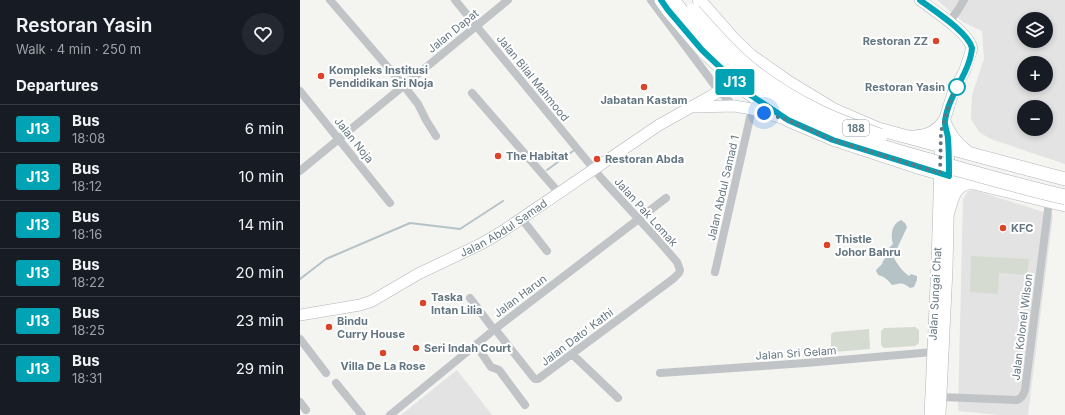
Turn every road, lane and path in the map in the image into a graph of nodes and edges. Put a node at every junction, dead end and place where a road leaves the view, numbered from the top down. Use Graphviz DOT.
graph roads {
  1 [pos="330,0"];
  2 [pos="455,0"];
  3 [pos="508,0"];
  4 [pos="652,0"];
  5 [pos="661,0"];
  6 [pos="672,0"];
  7 [pos="683,0"];
  8 [pos="699,0"];
  9 [pos="920,0"];
  10 [pos="964,0"];
  11 [pos="949,22"];
  12 [pos="476,26"];
  13 [pos="724,71"];
  14 [pos="404,86"];
  15 [pos="300,91"];
  16 [pos="719,91"];
  17 [pos="472,93"];
  18 [pos="734,106"];
  19 [pos="692,107"];
  20 [pos="752,109"];
  21 [pos="788,120"];
  22 [pos="944,122"];
  23 [pos="436,136"];
  24 [pos="910,138"];
  25 [pos="339,139"];
  26 [pos="945,147"];
  27 [pos="969,154"];
  28 [pos="594,169"];
  29 [pos="300,171"];
  30 [pos="944,175"];
  31 [pos="1065,179"];
  32 [pos="970,182"];
  33 [pos="1065,187"];
  34 [pos="558,194"];
  35 [pos="1065,197"];
  36 [pos="666,198"];
  37 [pos="1050,202"];
  38 [pos="390,203"];
  39 [pos="1065,205"];
  40 [pos="948,212"];
  41 [pos="521,218"];
  42 [pos="639,219"];
  43 [pos="547,251"];
  44 [pos="680,270"];
  45 [pos="715,272"];
  46 [pos="470,298"];
  47 [pos="300,315"];
  48 [pos="495,330"];
  49 [pos="300,339"];
  50 [pos="476,345"];
  51 [pos="933,352"];
  52 [pos="572,354"];
  53 [pos="660,373"];
  54 [pos="326,374"];
  55 [pos="336,383"];
  56 [pos="941,397"];
  57 [pos="618,398"];
  58 [pos="300,402"];
  59 [pos="525,405"];
  60 [pos="306,410"];
  61 [pos="362,415"];
  62 [pos="390,415"];
  63 [pos="930,415"];
  64 [pos="940,415"];
  1 -- 14 [label="street"];
  2 -- 12 [label="street, Jalan Bilal Mahmood"];
  3 -- 12 [label="street, Jalan Dapat"];
  4 -- 16 [label="street"];
  5 -- 13 [label="main road"];
  6 -- 35 [label="highway, 188, bridge"];
  7 -- 33 [label="highway, 188, bridge"];
  8 -- 24 [label="main road"];
  9 -- 11 [label="main road"];
  10 -- 11 [label="street"];
  11 -- 22 [label="main road"];
  12 -- 14 [label="street, Jalan Dapat"];
  12 -- 28 [label="street, Jalan Bilal Mahmood"];
  13 -- 16 [label="main road"];
  13 -- 21 [label="main road"];
  14 -- 23 [label="street"];
  14 -- 25 [label="street, Jalan Dapat"];
  15 -- 25 [label="street, Jalan Noja"];
  16 -- 18 [label="street"];
  16 -- 19 [label="main road, Jalan Abdul Samad"];
  17 -- 34 [label="street"];
  18 -- 19 [label="main road, Jalan Abdul Samad"];
  18 -- 20 [label="main road, Jalan Abdul Samad"];
  19 -- 28 [label="main road, Jalan Abdul Samad"];
  20 -- 21 [label="main road, Jalan Abdul Samad"];
  20 -- 45 [label="street, Jalan Abdul Samad 1"];
  21 -- 30 [label="main road"];
  22 -- 24 [label="main road"];
  22 -- 26 [label="main road"];
  22 -- 27 [label="main road"];
  24 -- 26 [label="main road"];
  25 -- 29 [label="street, Jalan Dapat"];
  25 -- 38 [label="street, Jalan Noja"];
  26 -- 27 [label="main road"];
  26 -- 30 [label="main road"];
  27 -- 31 [label="main road"];
  28 -- 34 [label="main road, Jalan Abdul Samad"];
  28 -- 42 [label="street, Jalan Pak Lomak"];
  30 -- 32 [label="main road"];
  30 -- 40 [label="main road, Jalan Sungai Chat"];
  30 -- 51 [label="main road, Jalan Sungai Chat"];
  32 -- 37 [label="main road"];
  32 -- 40 [label="main road"];
  34 -- 41 [label="main road, Jalan Abdul Samad"];
  36 -- 42 [label="street, Jalan Harun"];
  37 -- 39 [label="main road"];
  37 -- 56 [label="street, Jalan Kolonel Wilson"];
  40 -- 56 [label="main road, Jalan Sungai Chat"];
  41 -- 43 [label="street"];
  41 -- 47 [label="main road, Jalan Abdul Samad"];
  42 -- 44 [label="street, Jalan Pak Lomak"];
  42 -- 48 [label="street, Jalan Harun"];
  44 -- 52 [label="street, Jalan Dato’ Kathi"];
  46 -- 48 [label="street"];
  48 -- 50 [label="street, Jalan Harun"];
  48 -- 52 [label="street, Jalan Dato’ Kathi"];
  49 -- 54 [label="street"];
  50 -- 59 [label="street"];
  50 -- 62 [label="street, Jalan Harun"];
  51 -- 53 [label="street, Jalan Sri Gelam"];
  51 -- 63 [label="main road, Jalan Sungai Chat"];
  52 -- 57 [label="street"];
  55 -- 61 [label="street"];
  56 -- 64 [label="main road, Jalan Sungai Chat"];
  58 -- 60 [label="street"];
}
